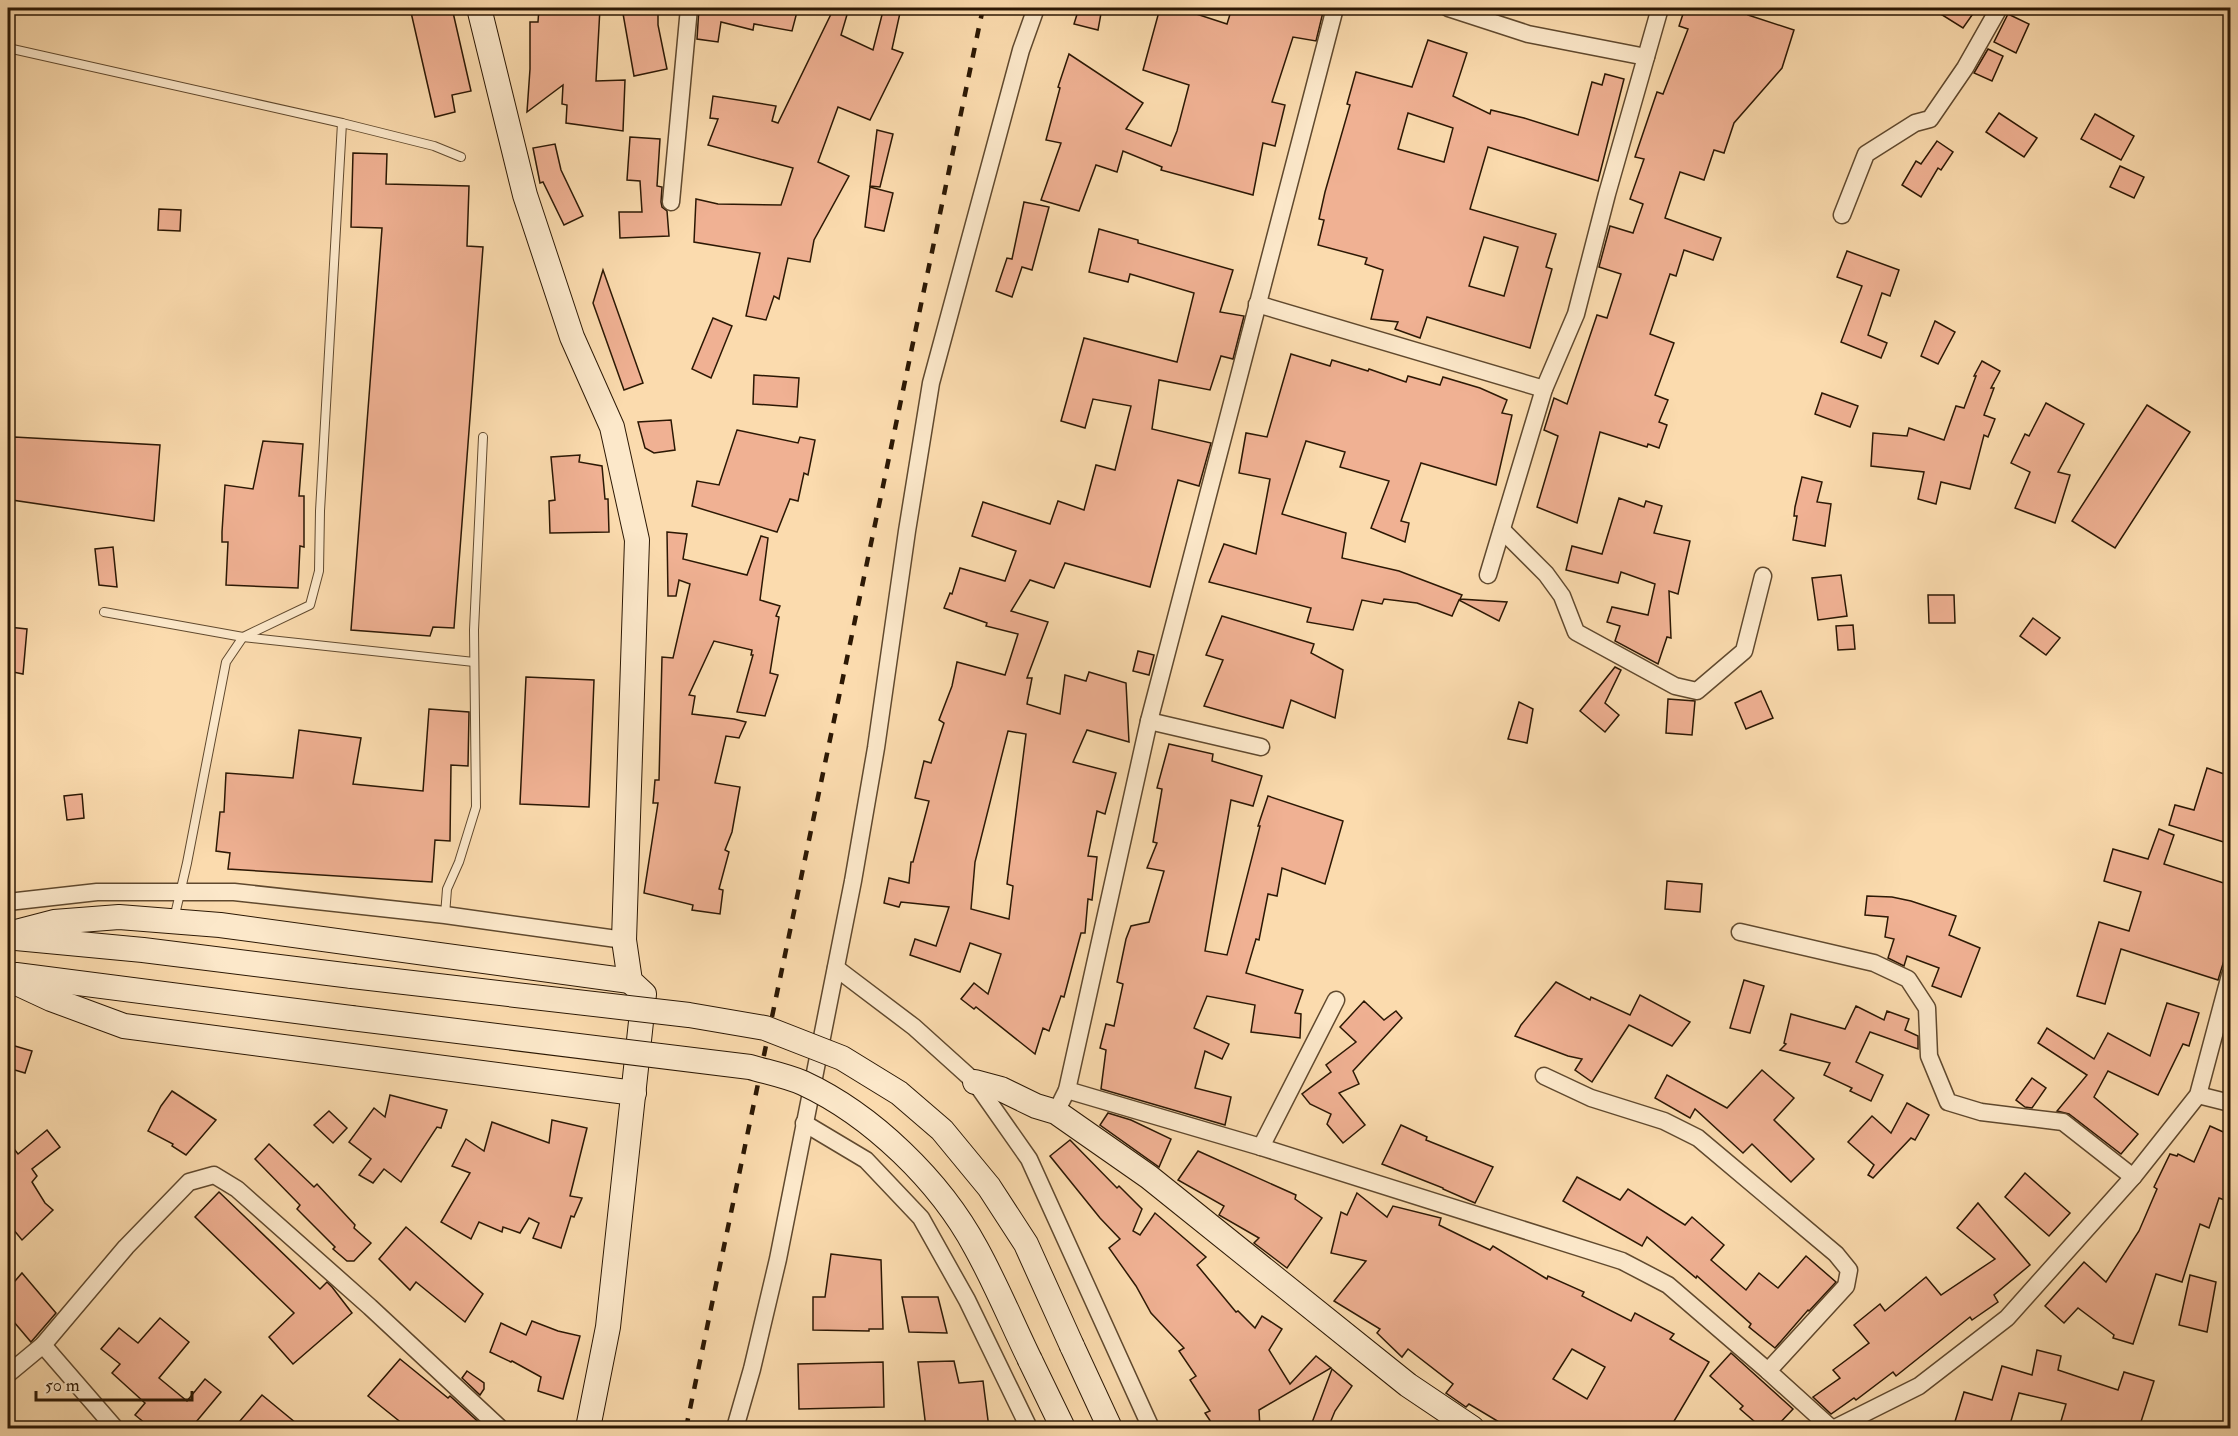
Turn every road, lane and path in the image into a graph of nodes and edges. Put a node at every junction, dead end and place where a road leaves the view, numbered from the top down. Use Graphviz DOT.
graph roads {
  1 [pos="479,8"];
  2 [pos="689,8"];
  3 [pos="1036,8"];
  4 [pos="1335,8"];
  5 [pos="1448,8"];
  6 [pos="1660,8"];
  7 [pos="1999,8"];
  8 [pos="8,48"];
  9 [pos="1646,57"];
  10 [pos="342,123"];
  11 [pos="461,157"];
  12 [pos="671,202"];
  13 [pos="1842,215"];
  14 [pos="1257,304"];
  15 [pos="1544,389"];
  16 [pos="483,437"];
  17 [pos="1502,530"];
  18 [pos="1488,575"];
  19 [pos="1763,576"];
  20 [pos="104,612"];
  21 [pos="243,637"];
  22 [pos="474,662"];
  23 [pos="1149,721"];
  24 [pos="1261,747"];
  25 [pos="180,892"];
  26 [pos="8,902"];
  27 [pos="445,915"];
  28 [pos="173,921"];
  29 [pos="1740,932"];
  30 [pos="8,936"];
  31 [pos="624,940"];
  32 [pos="836,968"];
  33 [pos="2230,975"];
  34 [pos="8,976"];
  35 [pos="630,981"];
  36 [pos="1336,1000"];
  37 [pos="1544,1077"];
  38 [pos="975,1082"];
  39 [pos="1067,1090"];
  40 [pos="634,1093"];
  41 [pos="2198,1095"];
  42 [pos="2230,1103"];
  43 [pos="1056,1112"];
  44 [pos="804,1123"];
  45 [pos="1261,1147"];
  46 [pos="2133,1177"];
  47 [pos="43,1345"];
  48 [pos="1768,1371"];
  49 [pos="8,1374"];
  50 [pos="115,1428"];
  51 [pos="500,1428"];
  52 [pos="588,1428"];
  53 [pos="735,1428"];
  54 [pos="1029,1428"];
  55 [pos="1063,1428"];
  56 [pos="1110,1428"];
  57 [pos="1151,1428"];
  58 [pos="1472,1428"];
  59 [pos="1833,1428"];
  1 -- 31 [label="main road"];
  2 -- 12 [label="street"];
  3 -- 32 [label="street"];
  4 -- 14 [label="street"];
  5 -- 9 [label="street"];
  6 -- 9 [label="street"];
  7 -- 13 [label="street"];
  8 -- 10 [label="lane"];
  9 -- 15 [label="street"];
  10 -- 11 [label="lane"];
  10 -- 21 [label="lane"];
  14 -- 15 [label="street"];
  14 -- 23 [label="street"];
  15 -- 17 [label="street"];
  16 -- 22 [label="lane"];
  17 -- 18 [label="street"];
  17 -- 19 [label="street"];
  20 -- 21 [label="lane"];
  21 -- 22 [label="lane"];
  21 -- 25 [label="lane"];
  22 -- 27 [label="lane"];
  23 -- 24 [label="street"];
  23 -- 39 [label="street"];
  25 -- 26 [label="street"];
  25 -- 27 [label="street"];
  25 -- 28 [label="lane"];
  27 -- 31 [label="street"];
  28 -- 30 [label="main road"];
  28 -- 35 [label="main road"];
  29 -- 46 [label="street"];
  30 -- 56 [label="main road, bridge"];
  31 -- 35 [label="main road"];
  32 -- 38 [label="street"];
  32 -- 44 [label="street"];
  33 -- 41 [label="street"];
  34 -- 40 [label="main road"];
  34 -- 55 [label="main road, bridge"];
  35 -- 40 [label="main road"];
  36 -- 45 [label="street"];
  37 -- 48 [label="street"];
  38 -- 43 [label="main road"];
  38 -- 57 [label="street"];
  39 -- 43 [label="street"];
  39 -- 45 [label="street"];
  40 -- 52 [label="main road"];
  41 -- 42 [label="street"];
  41 -- 46 [label="street"];
  43 -- 58 [label="main road"];
  44 -- 53 [label="street"];
  44 -- 54 [label="street"];
  45 -- 48 [label="street"];
  46 -- 59 [label="street"];
  47 -- 49 [label="street"];
  47 -- 50 [label="street"];
  47 -- 51 [label="street"];
  48 -- 59 [label="street"];
}
